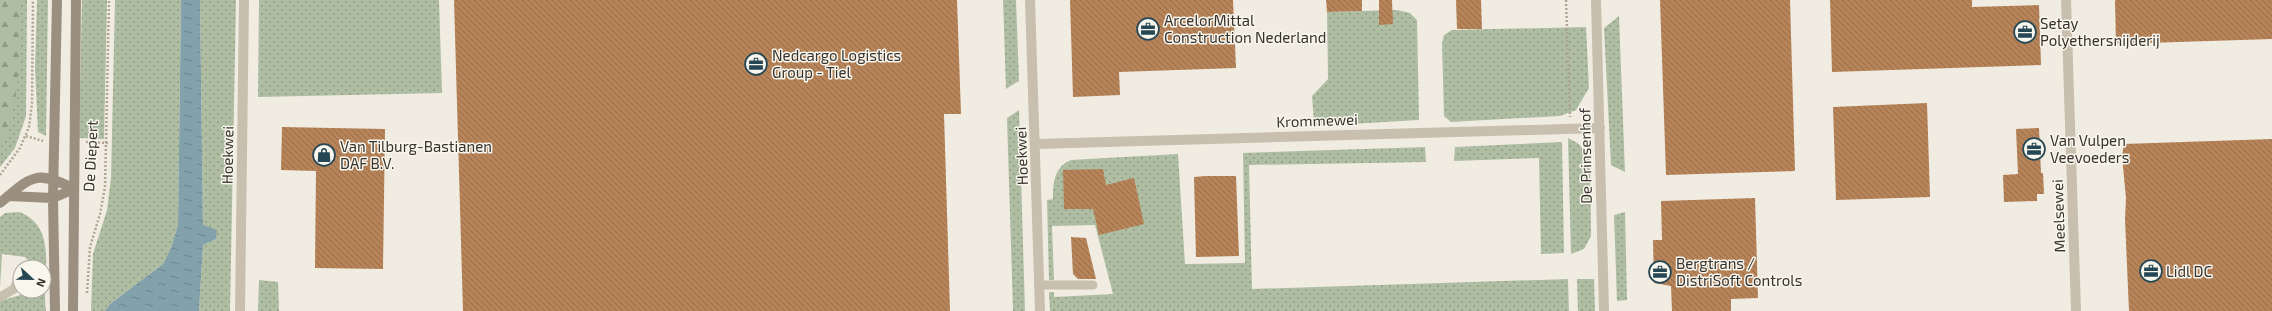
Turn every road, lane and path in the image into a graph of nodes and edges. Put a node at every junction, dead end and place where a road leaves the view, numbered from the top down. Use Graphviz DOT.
graph roads {
  1 [pos="33,0"];
  2 [pos="57,0"];
  3 [pos="76,0"];
  4 [pos="109,0"];
  5 [pos="244,0"];
  6 [pos="1030,0"];
  7 [pos="1566,0"];
  8 [pos="1596,0"];
  9 [pos="2066,0"];
  10 [pos="1600,128"];
  11 [pos="1570,129"];
  12 [pos="1036,144"];
  13 [pos="0,175"];
  14 [pos="54,178"];
  15 [pos="74,189"];
  16 [pos="53,198"];
  17 [pos="4,200"];
  18 [pos="1039,285"];
  19 [pos="1093,285"];
  20 [pos="12,290"];
  21 [pos="0,297"];
  22 [pos="87,297"];
  23 [pos="55,311"];
  24 [pos="73,311"];
  25 [pos="240,311"];
  26 [pos="1040,311"];
  27 [pos="1604,311"];
  28 [pos="2076,311"];
  1 -- 13 [label="path"];
  2 -- 14 [label="main road"];
  3 -- 15 [label="main road, De Diepert"];
  4 -- 22 [label="path, De Diepert"];
  5 -- 25 [label="street, Hoekwei"];
  6 -- 12 [label="street, Hoekwei"];
  7 -- 11 [label="path, De Prinsenhof"];
  8 -- 10 [label="street, De Prinsenhof"];
  9 -- 28 [label="street, Meelsewei"];
  10 -- 11 [label="street, Krommewei"];
  10 -- 27 [label="street, De Prinsenhof"];
  11 -- 12 [label="street, Krommewei"];
  12 -- 18 [label="street, Hoekwei"];
  14 -- 15 [label="main road"];
  14 -- 16 [label="main road"];
  14 -- 17 [label="main road"];
  15 -- 16 [label="main road"];
  15 -- 24 [label="main road, De Diepert"];
  16 -- 17 [label="main road"];
  16 -- 23 [label="main road"];
  18 -- 19 [label="lane"];
  18 -- 26 [label="street, Hoekwei"];
  20 -- 21 [label="lane"];
}
